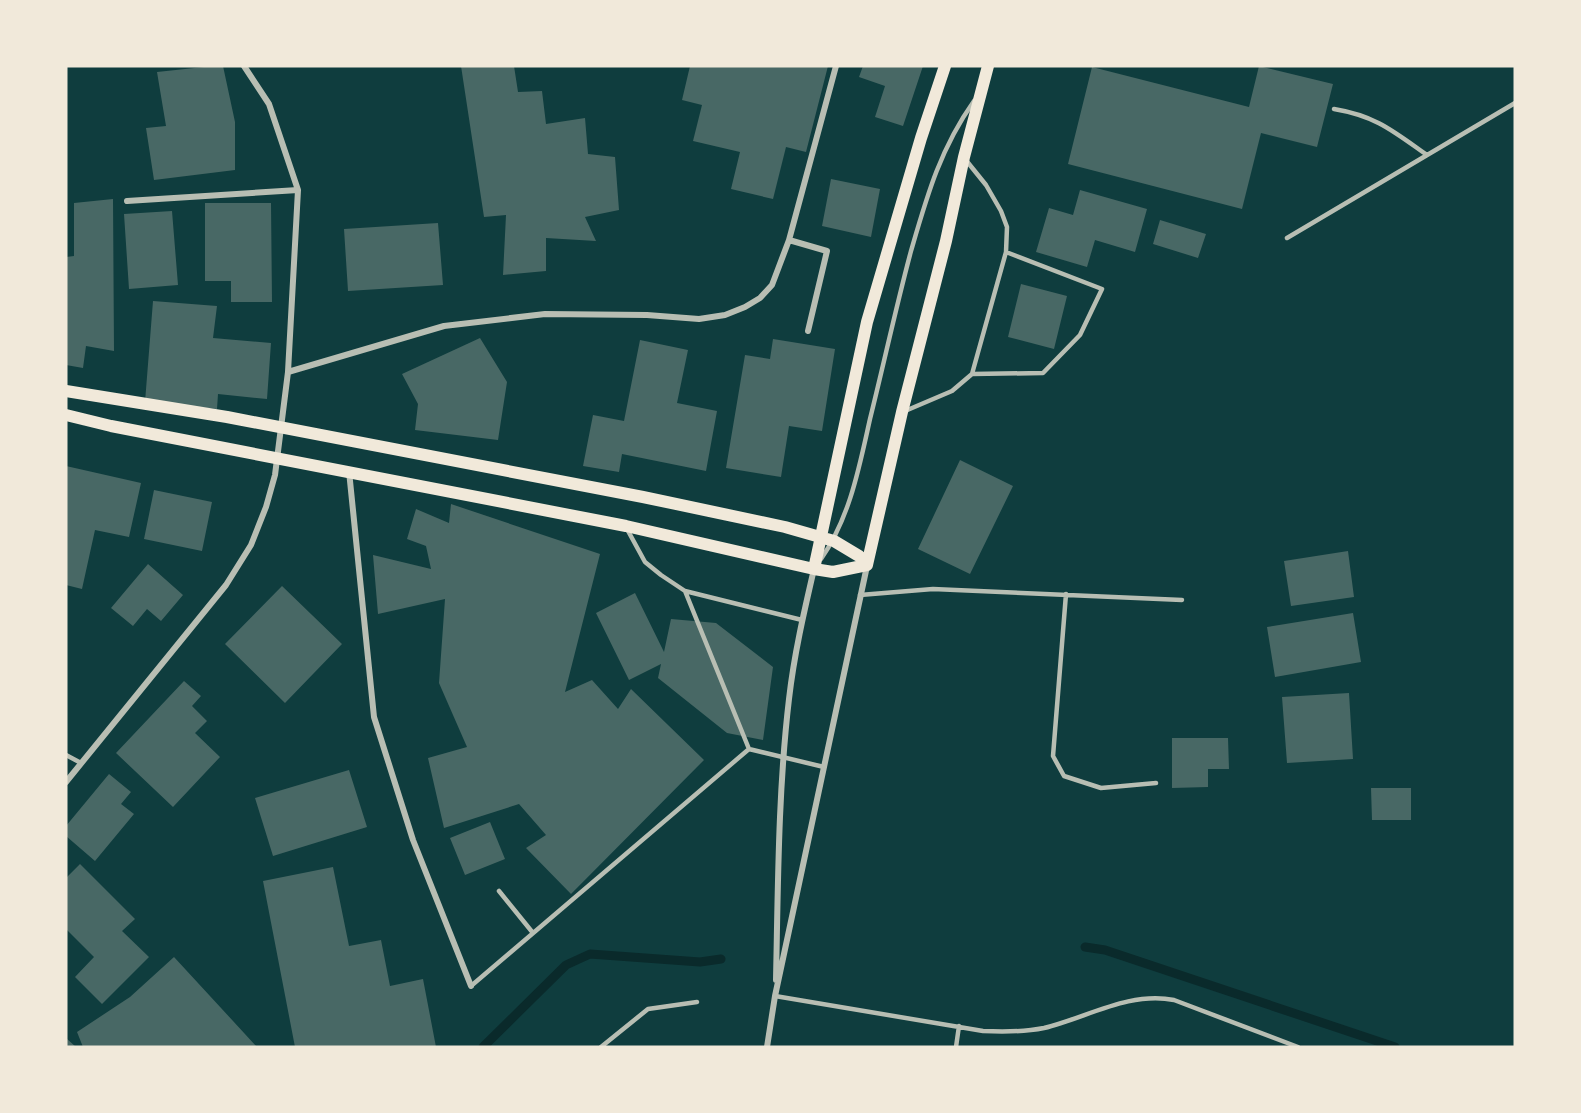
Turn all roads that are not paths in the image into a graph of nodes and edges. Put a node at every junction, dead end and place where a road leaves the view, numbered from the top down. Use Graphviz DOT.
graph roads {
  1 [pos="244,66"];
  2 [pos="836,66"];
  3 [pos="945,66"];
  4 [pos="988,66"];
  5 [pos="980,93"];
  6 [pos="1515,103"];
  7 [pos="1334,109"];
  8 [pos="1427,155"];
  9 [pos="964,157"];
  10 [pos="298,190"];
  11 [pos="127,201"];
  12 [pos="1287,238"];
  13 [pos="789,240"];
  14 [pos="1006,252"];
  15 [pos="808,331"];
  16 [pos="288,372"];
  17 [pos="972,374"];
  18 [pos="66,391"];
  19 [pos="902,412"];
  20 [pos="66,415"];
  21 [pos="282,428"];
  22 [pos="278,458"];
  23 [pos="349,471"];
  24 [pos="626,526"];
  25 [pos="821,536"];
  26 [pos="834,541"];
  27 [pos="867,565"];
  28 [pos="814,569"];
  29 [pos="685,591"];
  30 [pos="1066,594"];
  31 [pos="860,595"];
  32 [pos="1182,600"];
  33 [pos="802,620"];
  34 [pos="749,749"];
  35 [pos="66,755"];
  36 [pos="783,757"];
  37 [pos="81,763"];
  38 [pos="824,767"];
  39 [pos="66,782"];
  40 [pos="1156,783"];
  41 [pos="499,891"];
  42 [pos="533,933"];
  43 [pos="471,986"];
  44 [pos="775,996"];
  45 [pos="697,1002"];
  46 [pos="960,1026"];
  47 [pos="601,1047"];
  48 [pos="767,1047"];
  49 [pos="956,1047"];
  50 [pos="1298,1047"];
  1 -- 10 [label="street"];
  2 -- 13 [label="street"];
  3 -- 25 [label="main road"];
  4 -- 5 [label="main road"];
  5 -- 9 [label="main road"];
  5 -- 26 [label="lane"];
  6 -- 8 [label="lane"];
  7 -- 8 [label="lane"];
  8 -- 12 [label="lane"];
  9 -- 14 [label="lane"];
  9 -- 19 [label="main road"];
  10 -- 11 [label="street"];
  10 -- 16 [label="street"];
  13 -- 15 [label="street"];
  13 -- 16 [label="street"];
  14 -- 17 [label="lane"];
  14 -- 17 [label="lane"];
  16 -- 21 [label="street"];
  17 -- 19 [label="lane"];
  18 -- 21 [label="main road"];
  19 -- 27 [label="main road"];
  20 -- 22 [label="main road"];
  21 -- 22 [label="street"];
  21 -- 25 [label="main road"];
  22 -- 23 [label="main road"];
  22 -- 37 [label="street"];
  23 -- 24 [label="main road"];
  23 -- 43 [label="street"];
  24 -- 28 [label="main road"];
  24 -- 29 [label="lane"];
  25 -- 26 [label="main road"];
  25 -- 28 [label="main road"];
  26 -- 27 [label="main road"];
  26 -- 28 [label="lane"];
  27 -- 28 [label="main road"];
  27 -- 31 [label="street"];
  28 -- 33 [label="street"];
  29 -- 33 [label="lane"];
  29 -- 34 [label="lane"];
  30 -- 31 [label="lane"];
  30 -- 32 [label="lane"];
  30 -- 40 [label="lane"];
  31 -- 38 [label="street"];
  33 -- 36 [label="street"];
  34 -- 36 [label="lane"];
  34 -- 42 [label="lane"];
  35 -- 37 [label="lane"];
  36 -- 38 [label="lane"];
  36 -- 44 [label="street"];
  37 -- 39 [label="street"];
  38 -- 44 [label="street"];
  41 -- 42 [label="lane"];
  42 -- 43 [label="lane"];
  44 -- 46 [label="lane"];
  44 -- 48 [label="street"];
  45 -- 47 [label="lane"];
  46 -- 49 [label="lane"];
  46 -- 50 [label="lane"];
}
